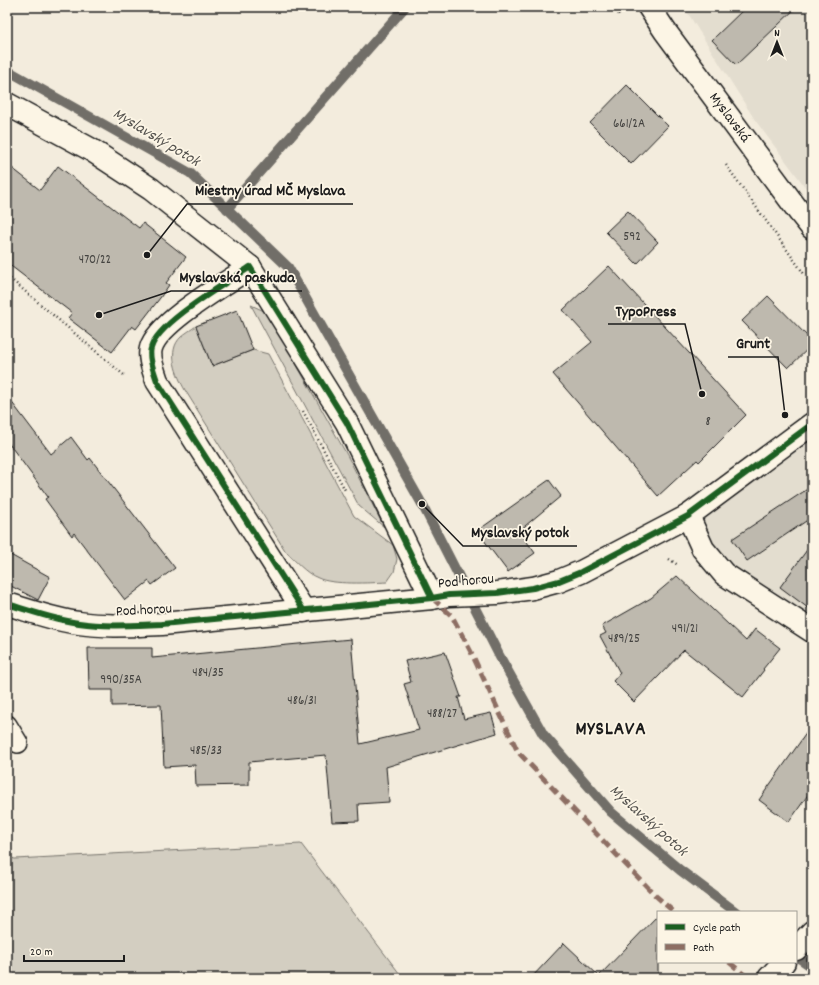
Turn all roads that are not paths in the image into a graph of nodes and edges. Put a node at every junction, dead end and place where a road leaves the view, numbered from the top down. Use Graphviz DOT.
graph roads {
  1 [pos="649,7"];
  2 [pos="7,104"];
  3 [pos="808,221"];
  4 [pos="250,267"];
  5 [pos="812,424"];
  6 [pos="688,516"];
  7 [pos="441,596"];
  8 [pos="7,604"];
  9 [pos="304,610"];
  10 [pos="812,631"];
  11 [pos="7,725"];
  12 [pos="18,743"];
  13 [pos="812,932"];
  14 [pos="797,948"];
  15 [pos="783,963"];
  16 [pos="770,978"];
  1 -- 3 [label="street, Myslavská"];
  2 -- 4 [label="street"];
  4 -- 7 [label="street"];
  4 -- 9 [label="street"];
  5 -- 6 [label="street, Pod horou"];
  6 -- 7 [label="street, Pod horou"];
  6 -- 10 [label="street"];
  7 -- 9 [label="street, Pod horou"];
  8 -- 9 [label="street, Pod horou"];
  11 -- 12 [label="lane"];
  13 -- 14 [label="street"];
  15 -- 16 [label="street"];
}
